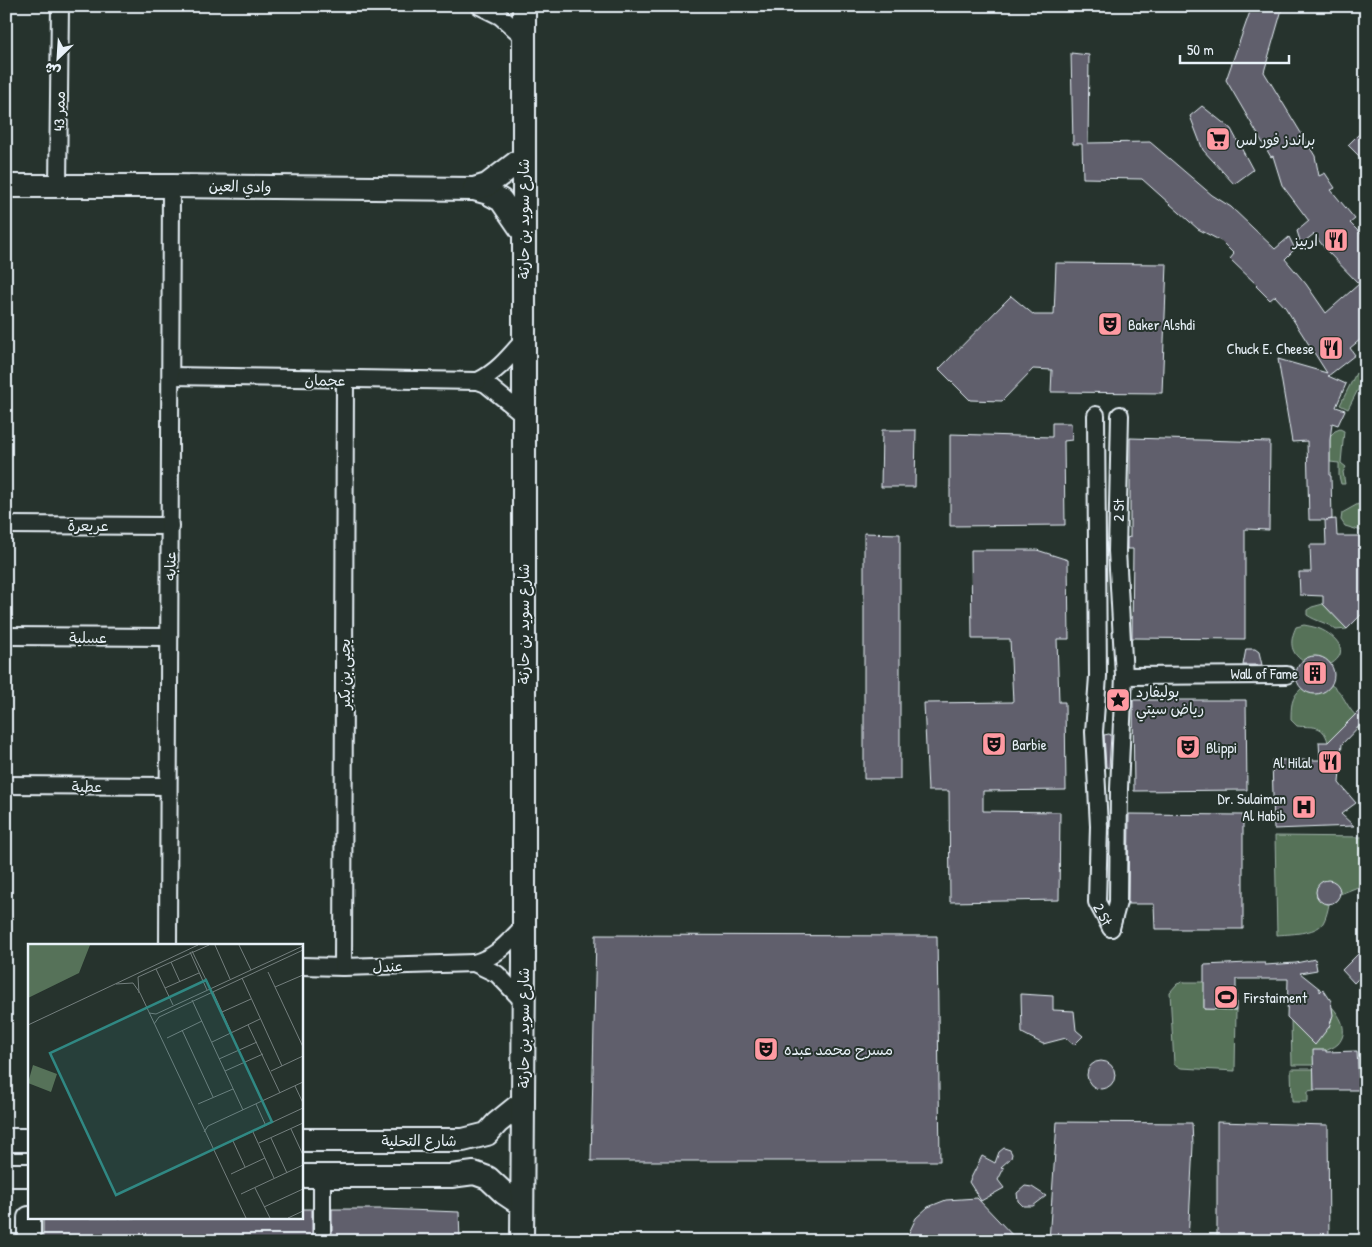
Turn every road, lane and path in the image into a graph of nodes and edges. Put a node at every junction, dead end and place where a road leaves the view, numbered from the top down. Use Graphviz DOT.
graph roads {
  1 [pos="60,6"];
  2 [pos="480,6"];
  3 [pos="524,6"];
  4 [pos="524,37"];
  5 [pos="524,157"];
  6 [pos="6,186"];
  7 [pos="58,186"];
  8 [pos="171,186"];
  9 [pos="474,189"];
  10 [pos="523,232"];
  11 [pos="523,342"];
  12 [pos="172,376"];
  13 [pos="345,380"];
  14 [pos="478,381"];
  15 [pos="523,414"];
  16 [pos="1096,415"];
  17 [pos="1120,415"];
  18 [pos="6,525"];
  19 [pos="170,526"];
  20 [pos="1098,542"];
  21 [pos="1117,542"];
  22 [pos="6,636"];
  23 [pos="169,637"];
  24 [pos="1122,643"];
  25 [pos="1098,644"];
  26 [pos="1287,675"];
  27 [pos="1124,676"];
  28 [pos="1096,706"];
  29 [pos="1122,707"];
  30 [pos="6,785"];
  31 [pos="168,786"];
  32 [pos="1119,812"];
  33 [pos="1098,813"];
  34 [pos="524,927"];
  35 [pos="168,944"];
  36 [pos="474,963"];
  37 [pos="302,966"];
  38 [pos="343,967"];
  39 [pos="524,1001"];
  40 [pos="523,1102"];
  41 [pos="6,1140"];
  42 [pos="28,1140"];
  43 [pos="302,1140"];
  44 [pos="6,1175"];
  45 [pos="28,1175"];
  46 [pos="312,1176"];
  47 [pos="522,1204"];
  48 [pos="29,1220"];
  49 [pos="29,1241"];
  50 [pos="322,1241"];
  51 [pos="522,1241"];
  1 -- 7 [label="street, ممر 43"];
  2 -- 4 [label="street"];
  3 -- 4 [label="street, شارع سويد بن حارثة"];
  4 -- 5 [label="street, شارع سويد بن حارثة"];
  5 -- 9 [label="street, وادي العين"];
  5 -- 10 [label="street, شارع سويد بن حارثة"];
  6 -- 7 [label="street, وادي العين"];
  7 -- 8 [label="street, وادي العين"];
  8 -- 9 [label="street, وادي العين"];
  8 -- 12 [label="street, عنابه"];
  9 -- 10 [label="street, وادي العين"];
  10 -- 11 [label="street, شارع سويد بن حارثة"];
  11 -- 14 [label="street"];
  11 -- 15 [label="street, شارع سويد بن حارثة"];
  12 -- 13 [label="street, عجمان"];
  12 -- 19 [label="street, عنابه"];
  13 -- 14 [label="street, عجمان"];
  13 -- 38 [label="street, يحيى بن بكير"];
  14 -- 15 [label="street"];
  15 -- 34 [label="street, شارع سويد بن حارثة"];
  16 -- 20 [label="street, 2 St"];
  17 -- 21 [label="street, 2 St"];
  18 -- 19 [label="street, عريعرة"];
  19 -- 23 [label="street, عنابه"];
  20 -- 21 [label="street"];
  20 -- 25 [label="street, 2 St"];
  21 -- 24 [label="street, 2 St"];
  22 -- 23 [label="street, عسلية"];
  23 -- 31 [label="street, عنابه"];
  24 -- 25 [label="street"];
  24 -- 27 [label="street, 2 St"];
  25 -- 28 [label="street, 2 St"];
  26 -- 27 [label="street"];
  27 -- 29 [label="street, 2 St"];
  28 -- 29 [label="street"];
  28 -- 33 [label="street, 2 St"];
  29 -- 32 [label="street, 2 St"];
  30 -- 31 [label="street, عطية"];
  31 -- 35 [label="street, عنابه"];
  32 -- 33 [label="street"];
  32 -- 33 [label="street, 2 St"];
  34 -- 36 [label="street, عندل"];
  34 -- 39 [label="street, شارع سويد بن حارثة"];
  36 -- 38 [label="street, عندل"];
  36 -- 39 [label="street, عندل"];
  37 -- 38 [label="street, عندل"];
  39 -- 40 [label="street, شارع سويد بن حارثة"];
  40 -- 43 [label="street, شارع التحلية"];
  40 -- 47 [label="street, شارع سويد بن حارثة"];
  41 -- 42 [label="street"];
  44 -- 45 [label="street"];
  46 -- 47 [label="street"];
  46 -- 50 [label="street"];
  47 -- 51 [label="street, شارع سويد بن حارثة"];
  48 -- 49 [label="street"];
}
